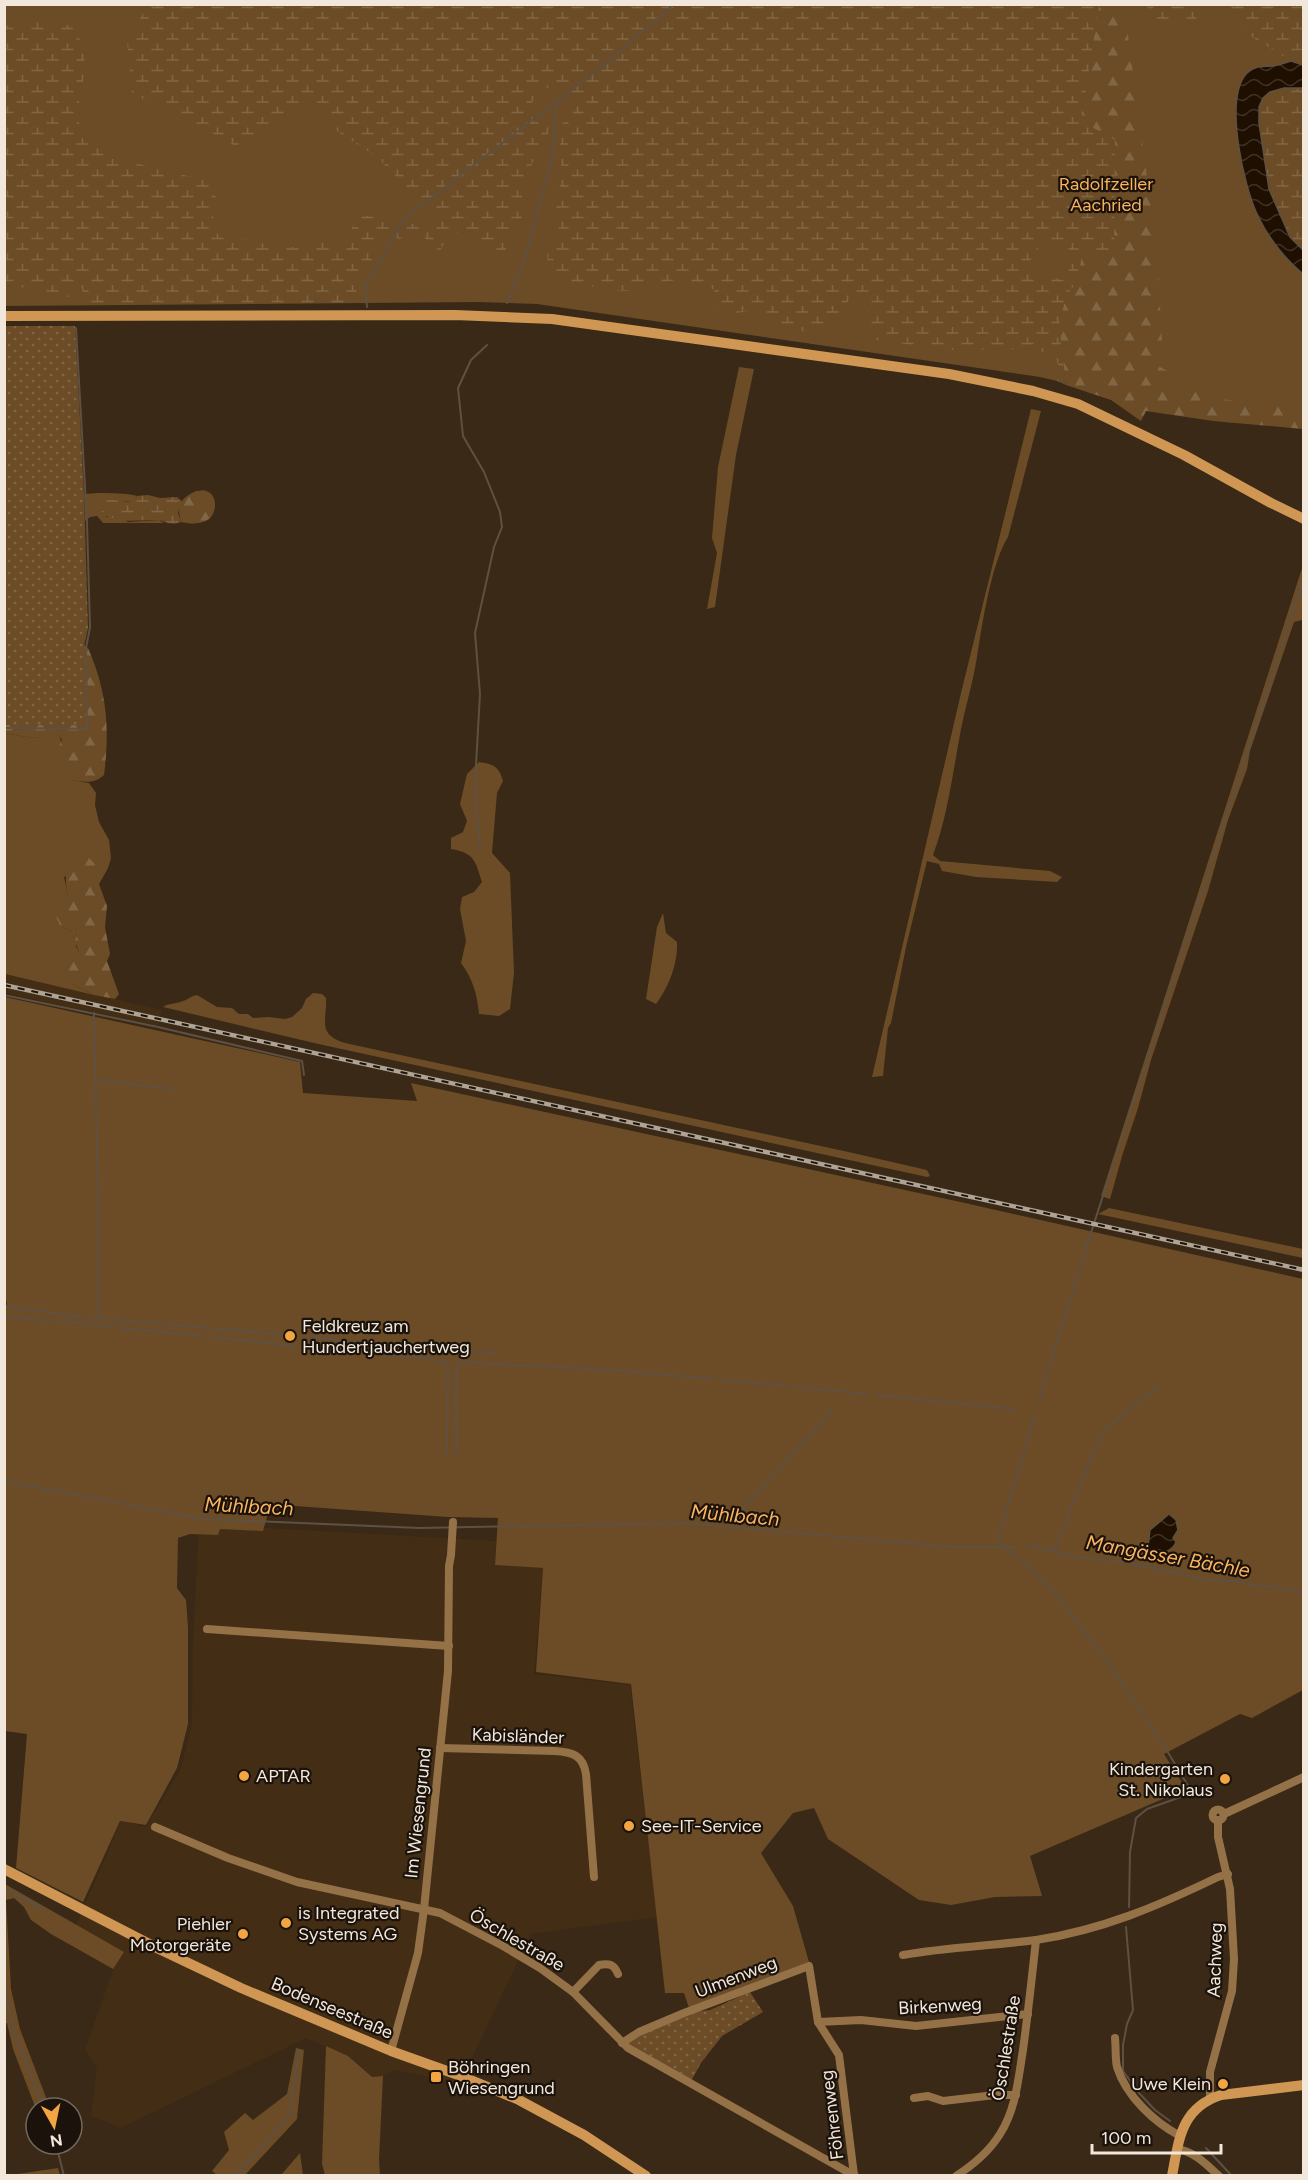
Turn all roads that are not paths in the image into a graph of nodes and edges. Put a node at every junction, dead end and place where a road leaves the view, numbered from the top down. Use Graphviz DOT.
graph roads {
  1 [pos="4,316"];
  2 [pos="1304,519"];
  3 [pos="453,1526"];
  4 [pos="207,1629"];
  5 [pos="448,1646"];
  6 [pos="440,1748"];
  7 [pos="1304,1777"];
  8 [pos="155,1827"];
  9 [pos="4,1869"];
  10 [pos="1228,1874"];
  11 [pos="594,1877"];
  12 [pos="424,1909"];
  13 [pos="1036,1940"];
  14 [pos="903,1955"];
  15 [pos="618,1974"];
  16 [pos="573,1992"];
  17 [pos="1028,2014"];
  18 [pos="818,2022"];
  19 [pos="1116,2038"];
  20 [pos="622,2043"];
  21 [pos="391,2051"];
  22 [pos="1304,2085"];
  23 [pos="1016,2095"];
  24 [pos="914,2098"];
  25 [pos="1210,2099"];
  26 [pos="1180,2136"];
  27 [pos="1177,2149"];
  28 [pos="646,2175"];
  29 [pos="854,2175"];
  30 [pos="956,2175"];
  31 [pos="1172,2175"];
  32 [pos="1219,2175"];
  1 -- 2 [label="main road"];
  3 -- 5 [label="street, Im Wiesengrund"];
  4 -- 5 [label="street"];
  5 -- 6 [label="street, Im Wiesengrund"];
  6 -- 11 [label="street, Kabisländer"];
  6 -- 12 [label="street, Im Wiesengrund"];
  7 -- 10 [label="street, Aachweg"];
  8 -- 12 [label="street, Öschlestraße"];
  9 -- 21 [label="main road, Bodenseestraße"];
  10 -- 13 [label="street"];
  10 -- 25 [label="street, Aachweg"];
  12 -- 16 [label="street, Öschlestraße"];
  12 -- 21 [label="street, Im Wiesengrund"];
  13 -- 14 [label="street"];
  13 -- 17 [label="street, Öschlestraße"];
  15 -- 16 [label="street"];
  16 -- 20 [label="street, Öschlestraße"];
  17 -- 18 [label="street, Birkenweg"];
  17 -- 23 [label="street, Öschlestraße"];
  18 -- 20 [label="street, Ulmenweg"];
  18 -- 29 [label="street, Föhrenweg"];
  19 -- 26 [label="street"];
  20 -- 29 [label="street, Öschlestraße"];
  21 -- 28 [label="main road, Bodenseestraße"];
  22 -- 25 [label="main road"];
  23 -- 24 [label="street"];
  23 -- 30 [label="street, Öschlestraße"];
  25 -- 26 [label="main road"];
  26 -- 27 [label="main road"];
  27 -- 31 [label="main road"];
  27 -- 32 [label="street"];
}
